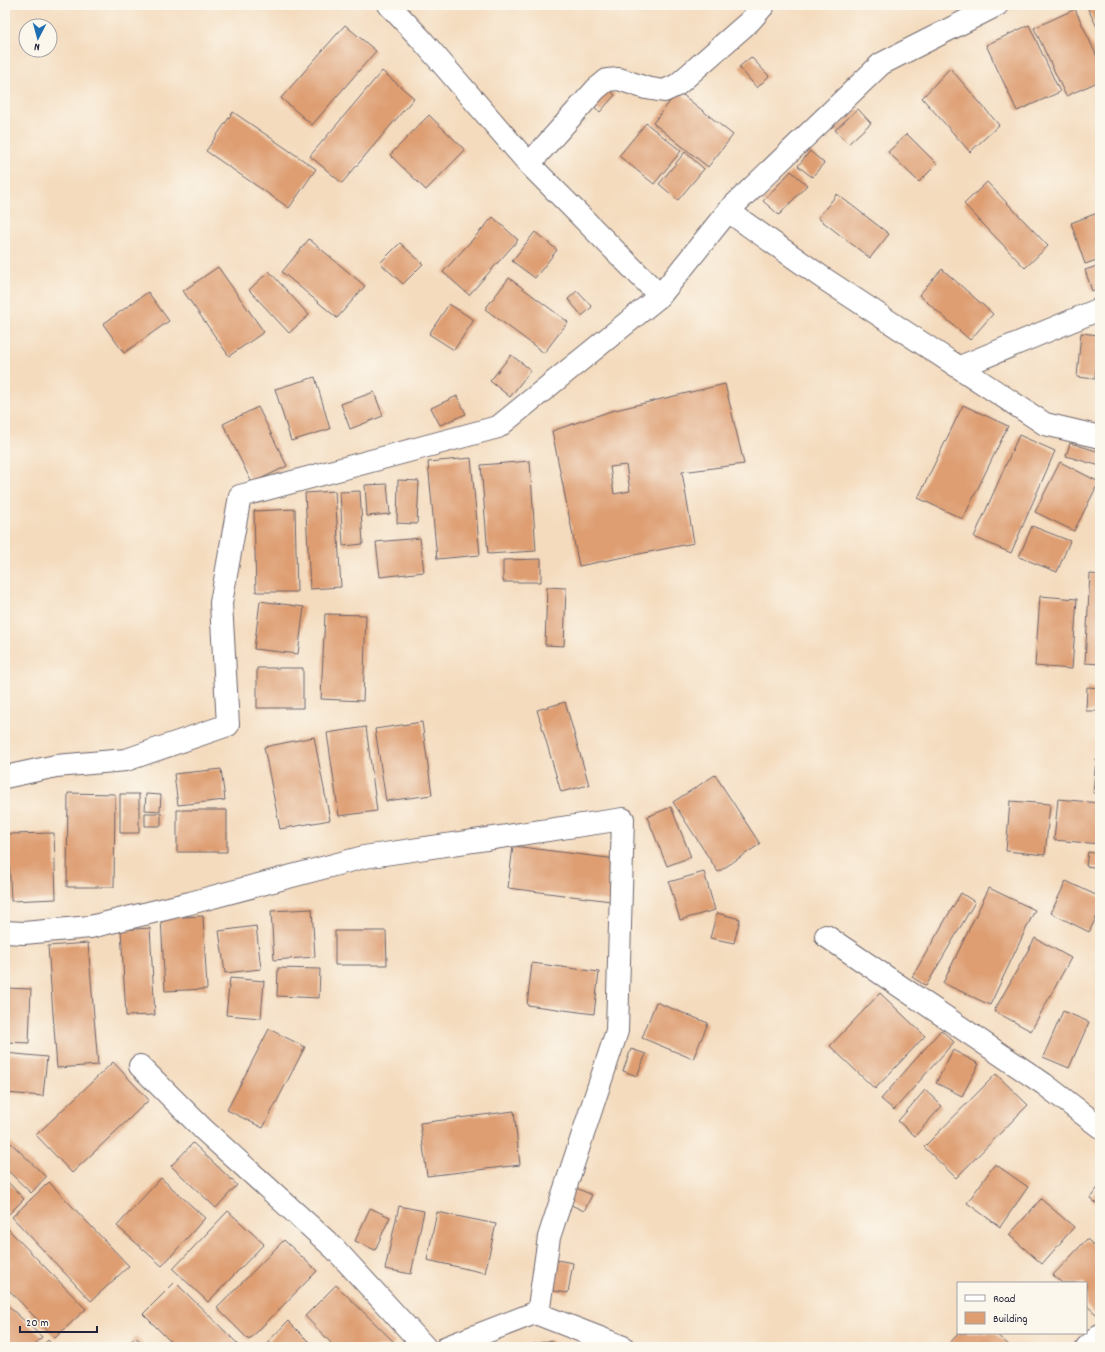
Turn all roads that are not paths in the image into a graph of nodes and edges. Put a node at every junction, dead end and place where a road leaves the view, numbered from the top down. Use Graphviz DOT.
graph roads {
  1 [pos="389,5"];
  2 [pos="764,5"];
  3 [pos="997,5"];
  4 [pos="529,164"];
  5 [pos="728,212"];
  6 [pos="660,296"];
  7 [pos="1100,309"];
  8 [pos="960,367"];
  9 [pos="1100,437"];
  10 [pos="5,777"];
  11 [pos="5,932"];
  12 [pos="826,936"];
  13 [pos="140,1066"];
  14 [pos="1100,1127"];
  15 [pos="538,1314"];
  16 [pos="1100,1335"];
  17 [pos="424,1347"];
  18 [pos="447,1347"];
  19 [pos="623,1347"];
  20 [pos="1087,1347"];
  1 -- 4 [label="street"];
  2 -- 4 [label="street"];
  3 -- 5 [label="street"];
  4 -- 6 [label="street"];
  5 -- 6 [label="street"];
  5 -- 8 [label="street"];
  6 -- 10 [label="street"];
  7 -- 8 [label="street"];
  8 -- 9 [label="street"];
  11 -- 15 [label="street"];
  12 -- 14 [label="street"];
  13 -- 17 [label="street"];
  15 -- 18 [label="street"];
  15 -- 19 [label="street"];
  16 -- 20 [label="street"];
}
